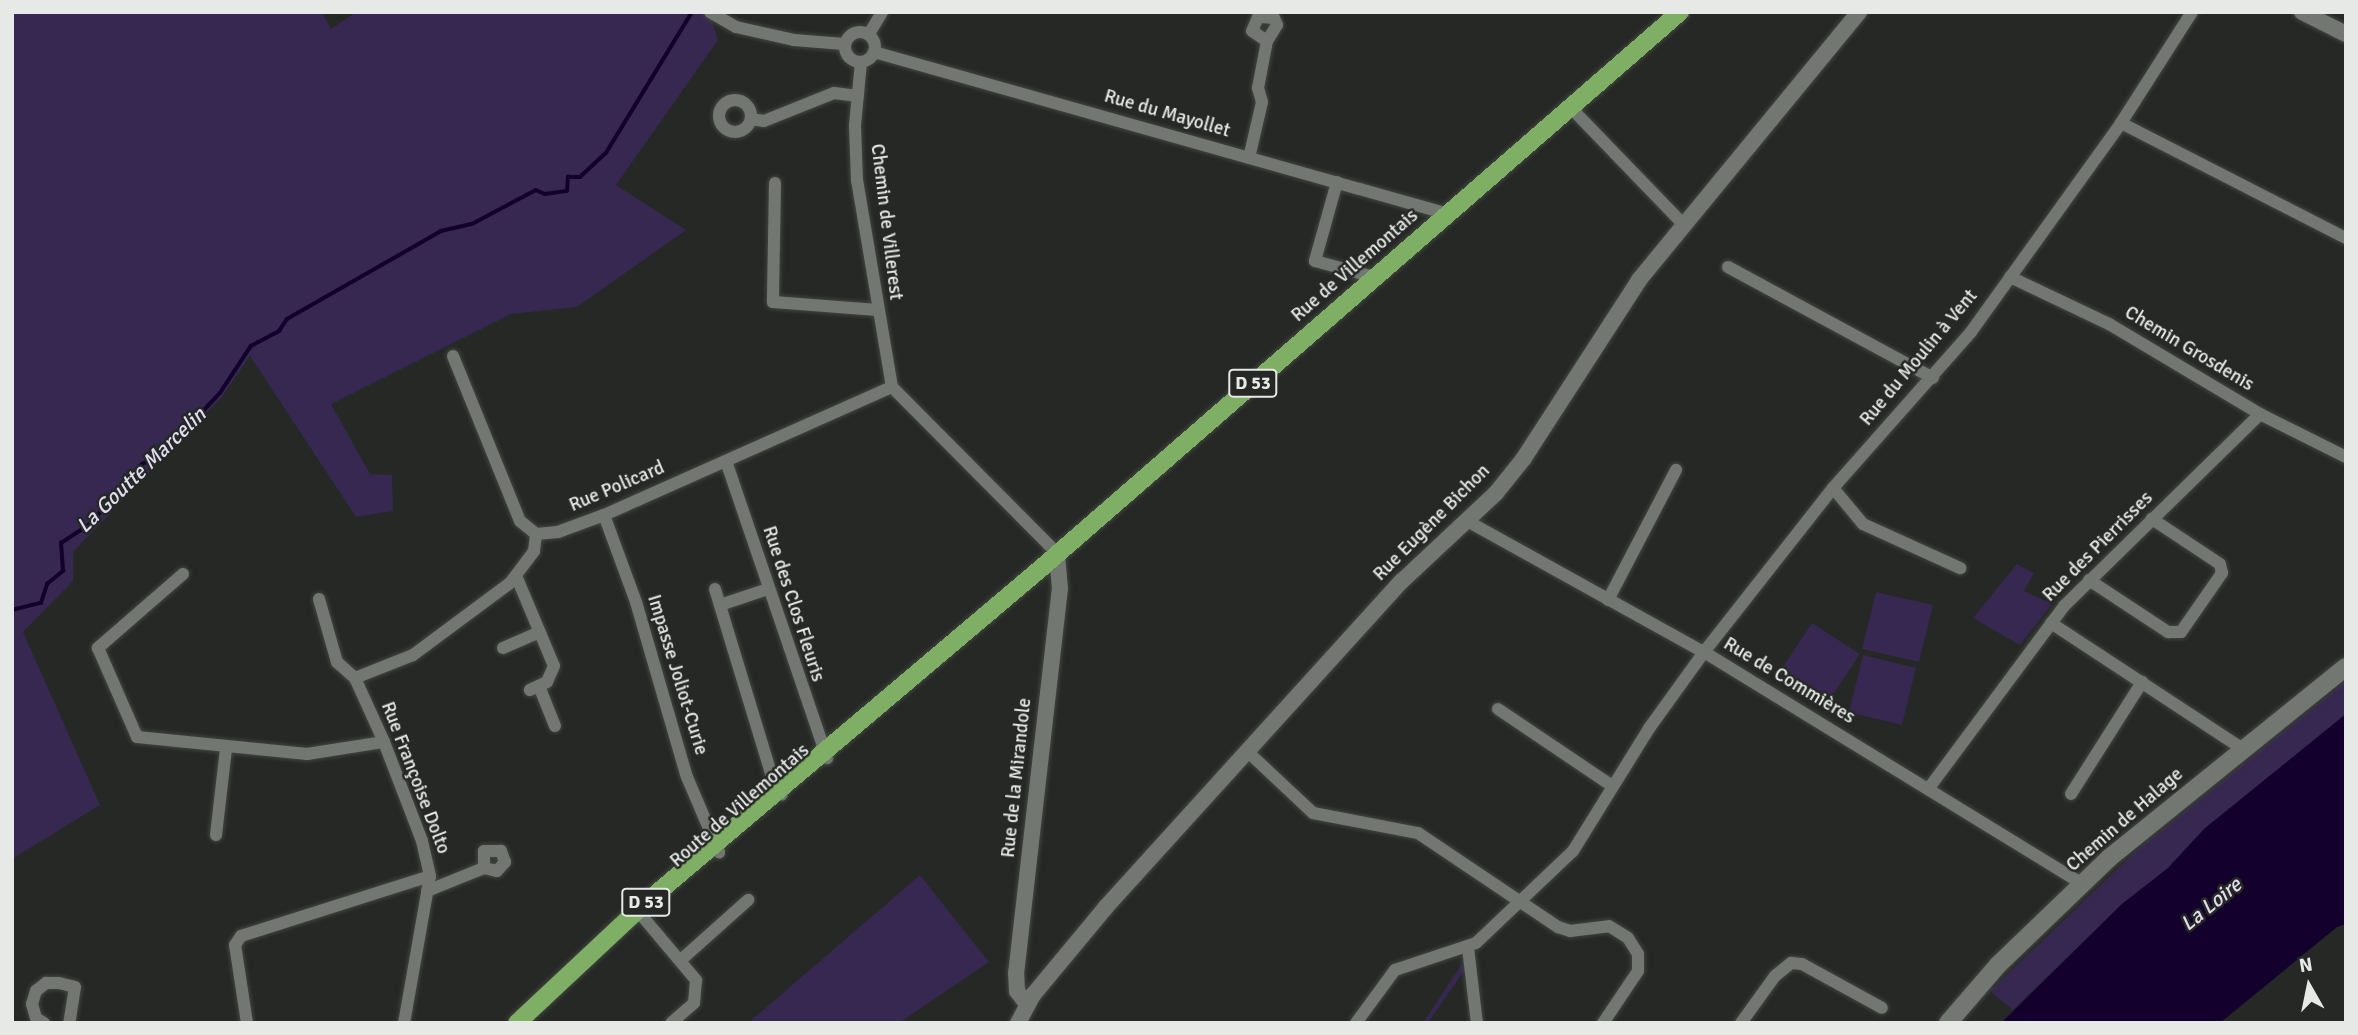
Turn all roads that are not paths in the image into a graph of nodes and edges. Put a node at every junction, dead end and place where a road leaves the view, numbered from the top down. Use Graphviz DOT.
graph roads {
  1 [pos="710,12"];
  2 [pos="882,12"];
  3 [pos="1680,12"];
  4 [pos="1859,12"];
  5 [pos="2192,12"];
  6 [pos="2302,12"];
  7 [pos="869,34"];
  8 [pos="2346,34"];
  9 [pos="1267,41"];
  10 [pos="844,44"];
  11 [pos="874,52"];
  12 [pos="861,62"];
  13 [pos="858,96"];
  14 [pos="1571,108"];
  15 [pos="751,119"];
  16 [pos="2121,123"];
  17 [pos="1249,158"];
  18 [pos="775,183"];
  19 [pos="1337,183"];
  20 [pos="1448,214"];
  21 [pos="1683,224"];
  22 [pos="2346,239"];
  23 [pos="1728,268"];
  24 [pos="2010,277"];
  25 [pos="1374,278"];
  26 [pos="878,310"];
  27 [pos="453,356"];
  28 [pos="1933,378"];
  29 [pos="892,387"];
  30 [pos="2260,414"];
  31 [pos="2346,457"];
  32 [pos="726,461"];
  33 [pos="1676,470"];
  34 [pos="1833,488"];
  35 [pos="604,515"];
  36 [pos="2152,519"];
  37 [pos="1469,522"];
  38 [pos="536,534"];
  39 [pos="1057,553"];
  40 [pos="1960,568"];
  41 [pos="183,574"];
  42 [pos="517,578"];
  43 [pos="2089,580"];
  44 [pos="715,589"];
  45 [pos="768,589"];
  46 [pos="318,599"];
  47 [pos="1608,600"];
  48 [pos="720,605"];
  49 [pos="2051,623"];
  50 [pos="540,632"];
  51 [pos="503,648"];
  52 [pos="1704,652"];
  53 [pos="2346,667"];
  54 [pos="355,678"];
  55 [pos="2142,682"];
  56 [pos="1498,709"];
  57 [pos="555,726"];
  58 [pos="384,742"];
  59 [pos="226,748"];
  60 [pos="2241,748"];
  61 [pos="1248,751"];
  62 [pos="825,754"];
  63 [pos="1612,786"];
  64 [pos="1929,788"];
  65 [pos="781,793"];
  66 [pos="2071,794"];
  67 [pos="216,835"];
  68 [pos="716,848"];
  69 [pos="484,868"];
  70 [pos="430,876"];
  71 [pos="2082,884"];
  72 [pos="427,891"];
  73 [pos="748,900"];
  74 [pos="1521,901"];
  75 [pos="640,914"];
  76 [pos="1468,948"];
  77 [pos="682,959"];
  78 [pos="1027,1004"];
  79 [pos="1882,1008"];
  80 [pos="44,1023"];
  81 [pos="69,1023"];
  82 [pos="247,1023"];
  83 [pos="404,1023"];
  84 [pos="517,1023"];
  85 [pos="671,1023"];
  86 [pos="1018,1023"];
  87 [pos="1356,1023"];
  88 [pos="1477,1023"];
  89 [pos="1603,1023"];
  90 [pos="1741,1023"];
  91 [pos="1948,1023"];
  1 -- 10 [label="street"];
  2 -- 7 [label="street"];
  3 -- 14 [label="main road, Rue de Villemontais / D 53"];
  4 -- 21 [label="street, Rue Eugène Bichon"];
  5 -- 16 [label="street, Rue du Moulin à Vent"];
  6 -- 8 [label="street"];
  7 -- 10 [label="street"];
  7 -- 11 [label="street"];
  9 -- 17 [label="street"];
  10 -- 12 [label="street"];
  11 -- 12 [label="street"];
  11 -- 17 [label="street, Rue du Mayollet"];
  12 -- 13 [label="street, Chemin de Villerest"];
  13 -- 15 [label="street"];
  13 -- 26 [label="street, Chemin de Villerest"];
  14 -- 20 [label="main road, Rue de Villemontais / D 53"];
  14 -- 21 [label="street"];
  16 -- 22 [label="street"];
  16 -- 24 [label="street, Rue du Moulin à Vent"];
  17 -- 19 [label="street, Rue du Mayollet"];
  18 -- 26 [label="street"];
  19 -- 20 [label="street, Rue du Mayollet"];
  19 -- 25 [label="street"];
  20 -- 25 [label="main road, Rue de Villemontais / D 53"];
  21 -- 37 [label="street, Rue Eugène Bichon"];
  23 -- 28 [label="street"];
  24 -- 28 [label="street, Rue du Moulin à Vent"];
  24 -- 30 [label="street, Chemin Grosdenis"];
  25 -- 39 [label="main road, Rue de Villemontais / D 53"];
  26 -- 29 [label="street, Chemin de Villerest"];
  27 -- 38 [label="street"];
  28 -- 34 [label="street, Rue du Moulin à Vent"];
  29 -- 32 [label="street, Rue Policard"];
  29 -- 39 [label="street"];
  30 -- 31 [label="street, Chemin Grosdenis"];
  30 -- 36 [label="street, Rue des Pierrisses"];
  32 -- 35 [label="street, Rue Policard"];
  32 -- 45 [label="street, Rue des Clos Fleuris"];
  33 -- 47 [label="street"];
  34 -- 40 [label="street"];
  34 -- 52 [label="street, Rue du Moulin à Vent"];
  35 -- 38 [label="street, Rue Policard"];
  35 -- 68 [label="street, Impasse Joliot-Curie"];
  36 -- 43 [label="street, Rue des Pierrisses"];
  36 -- 43 [label="street"];
  37 -- 47 [label="street, Rue de Commières"];
  37 -- 61 [label="street, Rue Eugène Bichon"];
  38 -- 42 [label="street"];
  39 -- 62 [label="main road, Route de Villemontais / D 53"];
  39 -- 78 [label="street, Rue de la Mirandole"];
  41 -- 59 [label="street"];
  42 -- 50 [label="street"];
  42 -- 54 [label="street"];
  43 -- 49 [label="street, Rue des Pierrisses"];
  44 -- 48 [label="street"];
  45 -- 48 [label="street"];
  45 -- 62 [label="street, Rue des Clos Fleuris"];
  46 -- 54 [label="street, Rue Françoise Dolto"];
  47 -- 52 [label="street, Rue de Commières"];
  48 -- 65 [label="street"];
  49 -- 55 [label="street"];
  49 -- 64 [label="street, Rue des Pierrisses"];
  50 -- 51 [label="street"];
  50 -- 57 [label="street"];
  52 -- 63 [label="street, Rue du Moulin à Vent"];
  52 -- 64 [label="street, Rue de Commières"];
  53 -- 60 [label="main road, Chemin de Halage"];
  54 -- 58 [label="street, Rue Françoise Dolto"];
  55 -- 60 [label="street"];
  55 -- 66 [label="street"];
  56 -- 63 [label="street"];
  58 -- 59 [label="street"];
  58 -- 70 [label="street, Rue Françoise Dolto"];
  59 -- 67 [label="street"];
  60 -- 71 [label="main road, Chemin de Halage"];
  61 -- 74 [label="street"];
  61 -- 78 [label="street, Rue Eugène Bichon"];
  62 -- 65 [label="main road, Route de Villemontais / D 53"];
  63 -- 74 [label="street, Rue du Moulin à Vent"];
  64 -- 71 [label="street, Rue de Commières"];
  65 -- 68 [label="main road, Route de Villemontais / D 53"];
  68 -- 75 [label="main road, Route de Villemontais / D 53"];
  69 -- 72 [label="street"];
  70 -- 72 [label="street, Rue Françoise Dolto"];
  70 -- 82 [label="street"];
  71 -- 91 [label="main road, Chemin de Halage"];
  72 -- 83 [label="street, Rue Françoise Dolto"];
  73 -- 77 [label="street"];
  74 -- 76 [label="street, Rue du Moulin à Vent"];
  74 -- 89 [label="street"];
  75 -- 77 [label="street"];
  75 -- 84 [label="main road, Route de Villemontais / D 53"];
  76 -- 87 [label="street"];
  76 -- 88 [label="street"];
  77 -- 85 [label="street"];
  78 -- 86 [label="street, Rue Eugène Bichon"];
  79 -- 90 [label="street"];
  80 -- 81 [label="street"];
}
